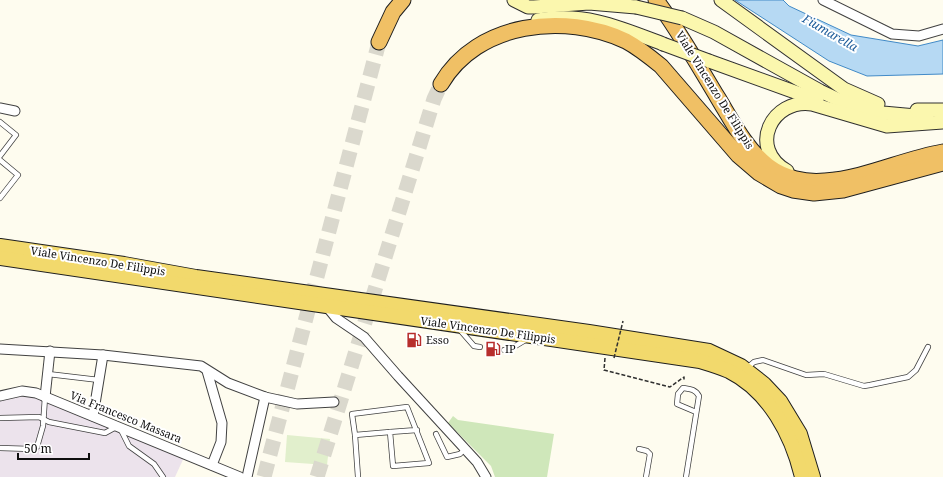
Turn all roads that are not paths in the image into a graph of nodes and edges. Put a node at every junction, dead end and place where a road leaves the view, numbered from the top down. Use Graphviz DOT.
graph roads {
  1 [pos="514,0"];
  2 [pos="649,0"];
  3 [pos="656,0"];
  4 [pos="721,0"];
  5 [pos="823,0"];
  6 [pos="398,4"];
  7 [pos="943,29"];
  8 [pos="378,42"];
  9 [pos="444,80"];
  10 [pos="0,108"];
  11 [pos="943,110"];
  12 [pos="15,111"];
  13 [pos="943,115"];
  14 [pos="0,122"];
  15 [pos="943,122"];
  16 [pos="926,124"];
  17 [pos="943,152"];
  18 [pos="0,156"];
  19 [pos="0,160"];
  20 [pos="943,163"];
  21 [pos="843,184"];
  22 [pos="0,198"];
  23 [pos="0,246"];
  24 [pos="0,258"];
  25 [pos="0,267"];
  26 [pos="193,282"];
  27 [pos="327,307"];
  28 [pos="456,325"];
  29 [pos="532,336"];
  30 [pos="480,347"];
  31 [pos="928,347"];
  32 [pos="0,349"];
  33 [pos="504,350"];
  34 [pos="50,351"];
  35 [pos="103,355"];
  36 [pos="746,369"];
  37 [pos="207,371"];
  38 [pos="48,374"];
  39 [pos="99,380"];
  40 [pos="0,396"];
  41 [pos="45,397"];
  42 [pos="265,397"];
  43 [pos="334,402"];
  44 [pos="696,412"];
  45 [pos="93,416"];
  46 [pos="0,418"];
  47 [pos="43,419"];
  48 [pos="118,426"];
  49 [pos="417,430"];
  50 [pos="390,432"];
  51 [pos="436,434"];
  52 [pos="355,435"];
  53 [pos="0,448"];
  54 [pos="464,449"];
  55 [pos="639,449"];
  56 [pos="212,465"];
  57 [pos="163,477"];
  58 [pos="240,477"];
  59 [pos="247,477"];
  60 [pos="358,477"];
  61 [pos="486,477"];
  62 [pos="646,477"];
  63 [pos="686,477"];
  64 [pos="802,477"];
  65 [pos="813,477"];
  1 -- 13 [label="main road, bridge"];
  2 -- 21 [label="main road"];
  3 -- 21 [label="highway, Viale Vincenzo De Filippis"];
  4 -- 11 [label="main road"];
  5 -- 7 [label="street"];
  6 -- 8 [label="highway"];
  9 -- 16 [label="main road, bridge"];
  9 -- 21 [label="highway, Viale Vincenzo De Filippis"];
  10 -- 12 [label="street"];
  14 -- 18 [label="lane"];
  15 -- 16 [label="main road"];
  16 -- 21 [label="main road"];
  17 -- 21 [label="highway, Viale Vincenzo De Filippis"];
  19 -- 22 [label="lane"];
  20 -- 21 [label="highway, Viale Vincenzo De Filippis"];
  23 -- 26 [label="main road, Viale Vincenzo De Filippis"];
  24 -- 26 [label="main road, Viale Vincenzo De Filippis"];
  25 -- 26 [label="main road"];
  26 -- 27 [label="main road, Viale Vincenzo De Filippis"];
  26 -- 36 [label="main road, Viale Vincenzo De Filippis"];
  27 -- 28 [label="main road, Viale Vincenzo De Filippis"];
  27 -- 54 [label="street"];
  28 -- 29 [label="main road, Viale Vincenzo De Filippis"];
  28 -- 30 [label="lane"];
  29 -- 33 [label="lane"];
  29 -- 64 [label="main road, Viale Vincenzo De Filippis"];
  31 -- 36 [label="lane"];
  32 -- 34 [label="street"];
  34 -- 35 [label="street"];
  34 -- 38 [label="street"];
  35 -- 37 [label="street"];
  35 -- 39 [label="street"];
  36 -- 65 [label="main road, Viale Vincenzo De Filippis"];
  37 -- 42 [label="street"];
  37 -- 56 [label="street"];
  38 -- 39 [label="lane"];
  38 -- 41 [label="street"];
  39 -- 45 [label="street"];
  40 -- 41 [label="street, Via Francesco Massara"];
  41 -- 45 [label="street, Via Francesco Massara"];
  41 -- 47 [label="lane"];
  42 -- 43 [label="street"];
  42 -- 59 [label="street"];
  44 -- 44 [label="lane"];
  44 -- 63 [label="lane"];
  45 -- 48 [label="street, Via Francesco Massara"];
  46 -- 47 [label="lane"];
  47 -- 48 [label="lane"];
  47 -- 53 [label="lane"];
  48 -- 56 [label="street, Via Francesco Massara"];
  48 -- 57 [label="lane"];
  49 -- 50 [label="lane"];
  49 -- 50 [label="lane"];
  49 -- 52 [label="lane"];
  50 -- 52 [label="lane"];
  51 -- 54 [label="lane"];
  52 -- 60 [label="lane"];
  54 -- 61 [label="street"];
  55 -- 62 [label="lane"];
  56 -- 58 [label="street, Via Francesco Massara"];
}
